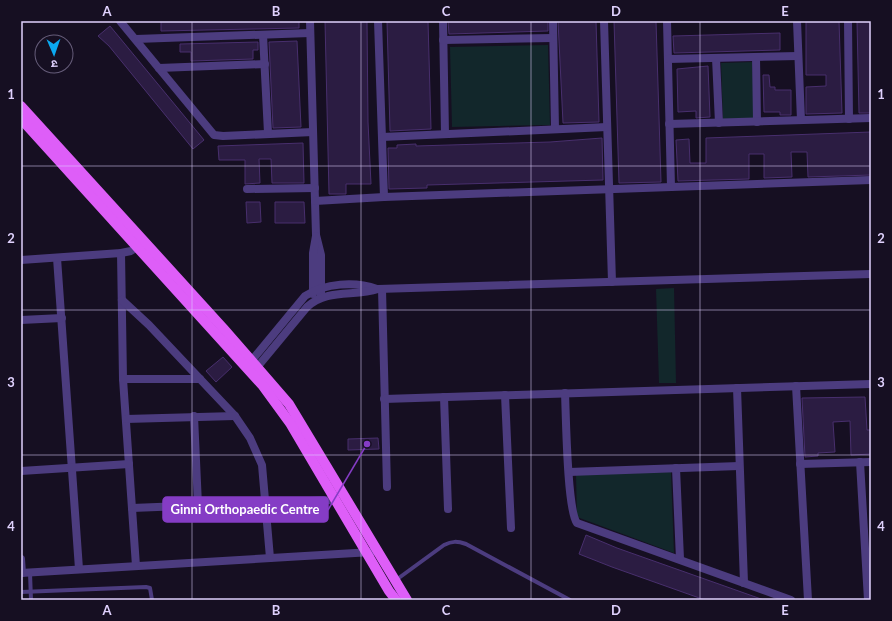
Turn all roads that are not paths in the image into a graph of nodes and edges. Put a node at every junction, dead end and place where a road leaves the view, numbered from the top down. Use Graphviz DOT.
graph roads {
  1 [pos="120,21"];
  2 [pos="310,21"];
  3 [pos="378,21"];
  4 [pos="443,21"];
  5 [pos="553,21"];
  6 [pos="604,21"];
  7 [pos="667,21"];
  8 [pos="797,21"];
  9 [pos="848,21"];
  10 [pos="310,33"];
  11 [pos="263,35"];
  12 [pos="553,38"];
  13 [pos="136,39"];
  14 [pos="443,40"];
  15 [pos="798,56"];
  16 [pos="756,57"];
  17 [pos="716,58"];
  18 [pos="668,59"];
  19 [pos="265,64"];
  20 [pos="159,68"];
  21 [pos="21,106"];
  22 [pos="871,118"];
  23 [pos="21,119"];
  24 [pos="849,119"];
  25 [pos="801,120"];
  26 [pos="757,122"];
  27 [pos="719,123"];
  28 [pos="669,124"];
  29 [pos="607,127"];
  30 [pos="556,129"];
  31 [pos="313,132"];
  32 [pos="268,133"];
  33 [pos="445,134"];
  34 [pos="382,137"];
  35 [pos="871,180"];
  36 [pos="671,187"];
  37 [pos="314,188"];
  38 [pos="247,189"];
  39 [pos="609,189"];
  40 [pos="384,197"];
  41 [pos="315,201"];
  42 [pos="142,244"];
  43 [pos="121,253"];
  44 [pos="58,258"];
  45 [pos="21,260"];
  46 [pos="871,274"];
  47 [pos="612,282"];
  48 [pos="317,289"];
  49 [pos="380,289"];
  50 [pos="321,297"];
  51 [pos="122,300"];
  52 [pos="313,301"];
  53 [pos="62,318"];
  54 [pos="21,320"];
  55 [pos="252,367"];
  56 [pos="123,379"];
  57 [pos="200,379"];
  58 [pos="871,384"];
  59 [pos="796,386"];
  60 [pos="737,388"];
  61 [pos="565,393"];
  62 [pos="505,395"];
  63 [pos="444,397"];
  64 [pos="384,399"];
  65 [pos="194,416"];
  66 [pos="235,416"];
  67 [pos="126,419"];
  68 [pos="860,462"];
  69 [pos="871,462"];
  70 [pos="129,464"];
  71 [pos="800,464"];
  72 [pos="739,466"];
  73 [pos="72,468"];
  74 [pos="676,468"];
  75 [pos="21,471"];
  76 [pos="569,472"];
  77 [pos="387,487"];
  78 [pos="335,500"];
  79 [pos="265,502"];
  80 [pos="198,505"];
  81 [pos="132,508"];
  82 [pos="448,509"];
  83 [pos="511,528"];
  84 [pos="376,551"];
  85 [pos="366,552"];
  86 [pos="270,558"];
  87 [pos="21,559"];
  88 [pos="680,559"];
  89 [pos="136,566"];
  90 [pos="79,569"];
  91 [pos="30,572"];
  92 [pos="21,573"];
  93 [pos="394,581"];
  94 [pos="744,583"];
  95 [pos="21,592"];
  96 [pos="31,592"];
  97 [pos="31,600"];
  98 [pos="152,600"];
  99 [pos="396,600"];
  100 [pos="407,600"];
  101 [pos="570,600"];
  102 [pos="791,600"];
  103 [pos="808,600"];
  104 [pos="868,600"];
  1 -- 13 [label="street"];
  2 -- 10 [label="street"];
  3 -- 34 [label="street"];
  4 -- 14 [label="street"];
  5 -- 12 [label="street"];
  6 -- 29 [label="street"];
  7 -- 18 [label="street"];
  8 -- 15 [label="street"];
  9 -- 24 [label="street"];
  10 -- 11 [label="street"];
  10 -- 31 [label="street"];
  11 -- 13 [label="street"];
  11 -- 19 [label="street"];
  12 -- 14 [label="street"];
  12 -- 30 [label="street"];
  13 -- 20 [label="street"];
  14 -- 33 [label="street"];
  15 -- 16 [label="street"];
  15 -- 25 [label="street"];
  16 -- 17 [label="street"];
  16 -- 26 [label="street"];
  17 -- 18 [label="street"];
  17 -- 27 [label="street"];
  18 -- 28 [label="street"];
  19 -- 20 [label="street"];
  19 -- 32 [label="street"];
  20 -- 32 [label="street"];
  21 -- 42 [label="main road"];
  22 -- 24 [label="street"];
  23 -- 42 [label="main road"];
  24 -- 25 [label="street"];
  25 -- 26 [label="street"];
  26 -- 27 [label="street"];
  27 -- 28 [label="street"];
  28 -- 36 [label="street"];
  29 -- 30 [label="street"];
  29 -- 39 [label="street"];
  30 -- 33 [label="street"];
  31 -- 32 [label="street"];
  31 -- 37 [label="street"];
  33 -- 34 [label="street"];
  34 -- 40 [label="street"];
  35 -- 36 [label="street"];
  36 -- 39 [label="street"];
  37 -- 38 [label="street"];
  37 -- 41 [label="street"];
  39 -- 40 [label="street"];
  39 -- 47 [label="street"];
  40 -- 41 [label="street"];
  41 -- 48 [label="street"];
  42 -- 43 [label="street"];
  42 -- 55 [label="main road"];
  43 -- 44 [label="street"];
  43 -- 51 [label="street"];
  44 -- 45 [label="street"];
  44 -- 53 [label="street"];
  46 -- 47 [label="street"];
  47 -- 49 [label="street"];
  48 -- 49 [label="street"];
  48 -- 50 [label="street"];
  48 -- 52 [label="street"];
  48 -- 55 [label="street"];
  49 -- 50 [label="street"];
  49 -- 64 [label="street"];
  50 -- 52 [label="street"];
  51 -- 56 [label="street"];
  51 -- 57 [label="street"];
  52 -- 55 [label="street"];
  53 -- 54 [label="street"];
  53 -- 73 [label="street"];
  55 -- 78 [label="main road"];
  55 -- 84 [label="main road"];
  56 -- 57 [label="street"];
  56 -- 67 [label="street"];
  57 -- 66 [label="street"];
  58 -- 59 [label="street"];
  59 -- 60 [label="street"];
  59 -- 71 [label="street"];
  60 -- 61 [label="street"];
  60 -- 72 [label="street"];
  61 -- 62 [label="street"];
  61 -- 76 [label="street"];
  62 -- 63 [label="street"];
  62 -- 83 [label="street"];
  63 -- 64 [label="street"];
  63 -- 82 [label="street"];
  64 -- 77 [label="street"];
  65 -- 66 [label="street"];
  65 -- 67 [label="street"];
  65 -- 80 [label="street"];
  66 -- 79 [label="street"];
  67 -- 70 [label="street"];
  68 -- 69 [label="street"];
  68 -- 71 [label="street"];
  68 -- 104 [label="street"];
  70 -- 73 [label="street"];
  70 -- 81 [label="street"];
  71 -- 103 [label="street"];
  72 -- 74 [label="street"];
  72 -- 94 [label="street"];
  73 -- 75 [label="street"];
  73 -- 90 [label="street"];
  74 -- 76 [label="street"];
  74 -- 88 [label="street"];
  76 -- 88 [label="street"];
  78 -- 79 [label="street"];
  78 -- 85 [label="main road"];
  79 -- 80 [label="street"];
  79 -- 86 [label="street"];
  80 -- 81 [label="street"];
  81 -- 89 [label="street"];
  84 -- 85 [label="street"];
  84 -- 93 [label="main road"];
  85 -- 86 [label="street"];
  85 -- 99 [label="main road"];
  86 -- 89 [label="street"];
  87 -- 92 [label="street"];
  88 -- 94 [label="street"];
  89 -- 90 [label="street"];
  90 -- 91 [label="street"];
  91 -- 92 [label="street"];
  91 -- 96 [label="lane"];
  93 -- 100 [label="main road"];
  93 -- 101 [label="lane"];
  94 -- 102 [label="street"];
  95 -- 96 [label="lane"];
  96 -- 97 [label="lane"];
  96 -- 98 [label="lane"];
}
